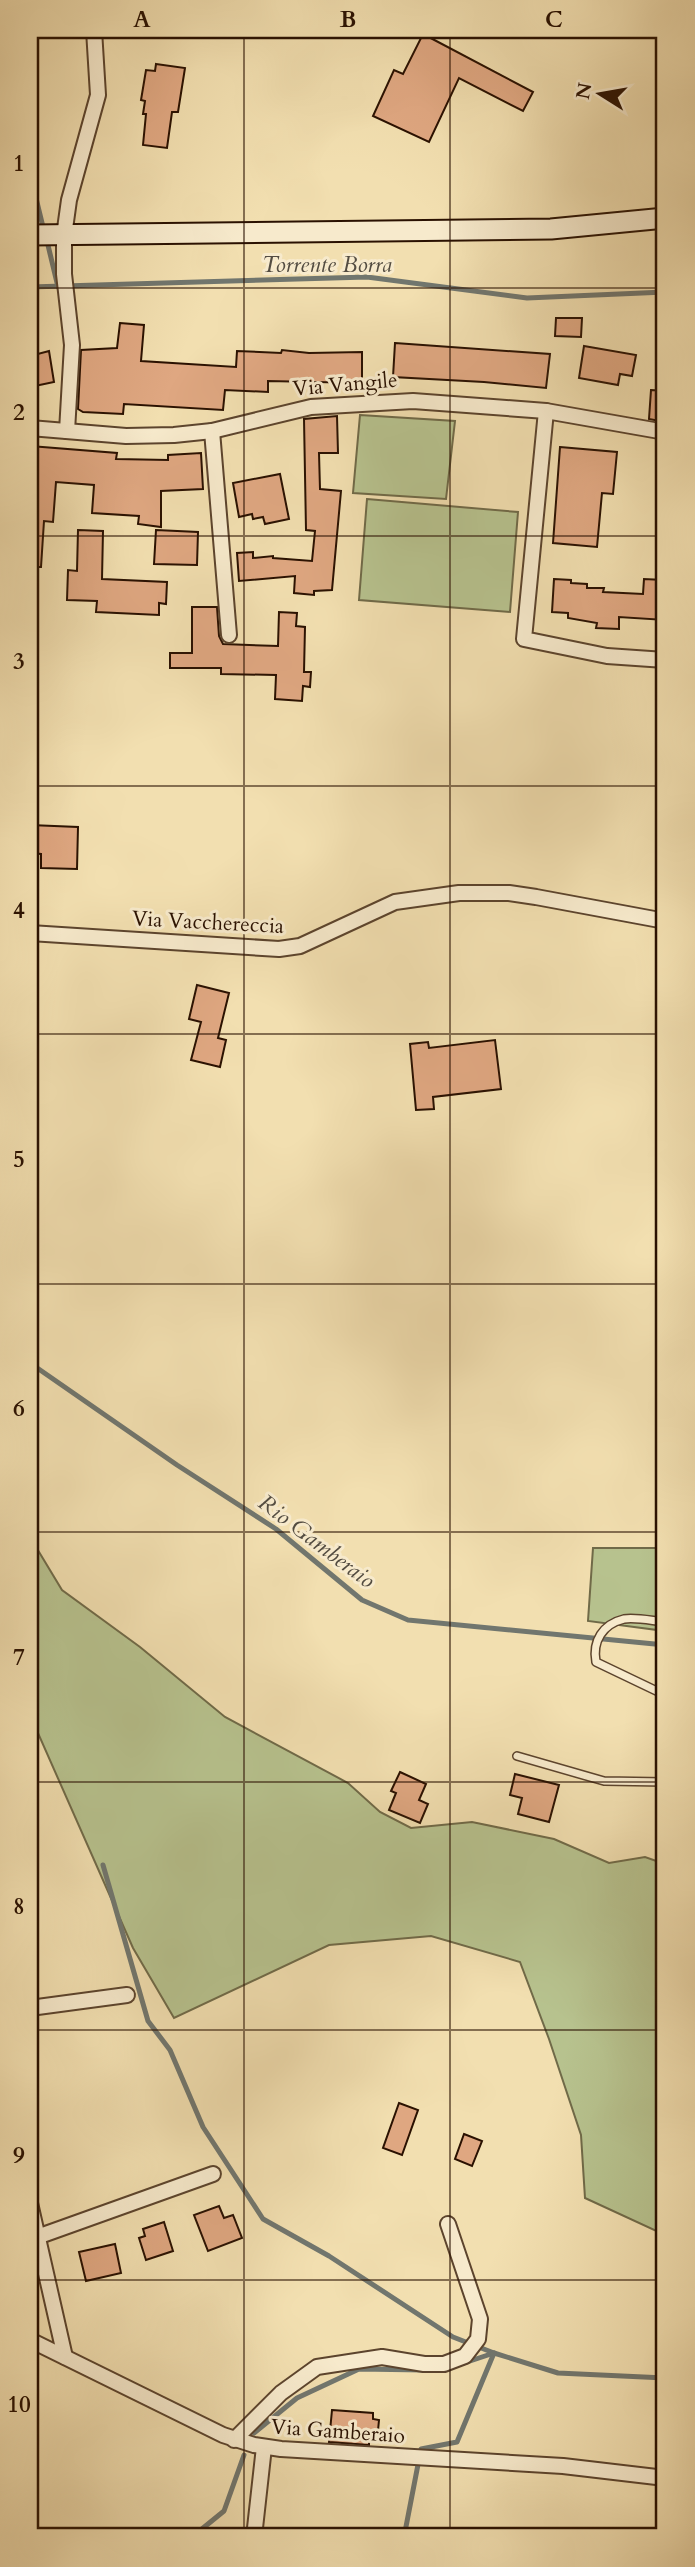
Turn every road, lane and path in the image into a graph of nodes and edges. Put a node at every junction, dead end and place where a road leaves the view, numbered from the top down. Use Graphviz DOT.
graph roads {
  1 [pos="94,30"];
  2 [pos="665,218"];
  3 [pos="30,235"];
  4 [pos="64,236"];
  5 [pos="546,411"];
  6 [pos="30,428"];
  7 [pos="67,431"];
  8 [pos="212,431"];
  9 [pos="665,432"];
  10 [pos="229,635"];
  11 [pos="665,660"];
  12 [pos="665,921"];
  13 [pos="30,933"];
  14 [pos="665,1622"];
  15 [pos="665,1695"];
  16 [pos="517,1756"];
  17 [pos="665,1782"];
  18 [pos="127,1995"];
  19 [pos="30,2008"];
  20 [pos="213,2174"];
  21 [pos="30,2203"];
  22 [pos="448,2224"];
  23 [pos="37,2237"];
  24 [pos="30,2340"];
  25 [pos="65,2357"];
  26 [pos="234,2440"];
  27 [pos="264,2447"];
  28 [pos="665,2478"];
  29 [pos="254,2537"];
  1 -- 4 [label="street"];
  2 -- 4 [label="street"];
  3 -- 4 [label="street"];
  4 -- 7 [label="street"];
  5 -- 8 [label="street, Via Vangile"];
  5 -- 9 [label="street, Via Vangile"];
  5 -- 11 [label="street"];
  6 -- 7 [label="street, Via Vangile"];
  7 -- 8 [label="street, Via Vangile"];
  8 -- 10 [label="street"];
  12 -- 13 [label="street, Via Vacchereccia"];
  14 -- 15 [label="lane"];
  16 -- 17 [label="lane"];
  18 -- 19 [label="street"];
  20 -- 23 [label="street"];
  21 -- 23 [label="street"];
  22 -- 26 [label="street"];
  23 -- 25 [label="street"];
  24 -- 25 [label="street, Via Gamberaio"];
  25 -- 26 [label="street, Via Gamberaio"];
  26 -- 27 [label="street, Via Gamberaio"];
  27 -- 28 [label="street, Via Gamberaio"];
  27 -- 29 [label="street"];
}
